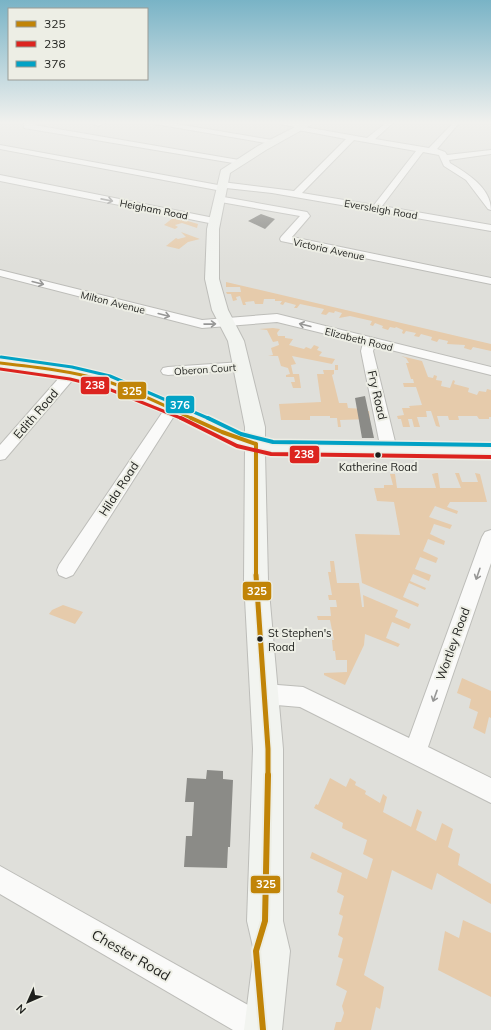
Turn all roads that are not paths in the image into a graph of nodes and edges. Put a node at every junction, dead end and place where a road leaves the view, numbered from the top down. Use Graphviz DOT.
graph roads {
  1 [pos="116,170"];
  2 [pos="228,170"];
  3 [pos="320,170"];
  4 [pos="405,170"];
  5 [pos="457,170"];
  6 [pos="0,178"];
  7 [pos="221,191"];
  8 [pos="296,194"];
  9 [pos="491,207"];
  10 [pos="376,208"];
  11 [pos="214,221"];
  12 [pos="491,228"];
  13 [pos="0,273"];
  14 [pos="491,281"];
  15 [pos="227,322"];
  16 [pos="370,342"];
  17 [pos="0,363"];
  18 [pos="242,366"];
  19 [pos="168,371"];
  20 [pos="491,371"];
  21 [pos="71,373"];
  22 [pos="174,409"];
  23 [pos="256,444"];
  24 [pos="389,450"];
  25 [pos="491,451"];
  26 [pos="0,454"];
  27 [pos="491,537"];
  28 [pos="66,570"];
  29 [pos="265,694"];
  30 [pos="415,752"];
  31 [pos="491,791"];
  32 [pos="0,879"];
  33 [pos="262,1030"];
  1 -- 7 [label="street"];
  2 -- 7 [label="main road"];
  3 -- 8 [label="street"];
  4 -- 10 [label="street"];
  5 -- 9 [label="street"];
  6 -- 11 [label="street, Heigham Road, one-way"];
  7 -- 8 [label="street, Eversleigh Road"];
  7 -- 11 [label="main road"];
  7 -- 14 [label="street, Victoria Avenue"];
  8 -- 10 [label="street, Eversleigh Road"];
  10 -- 12 [label="street, Eversleigh Road"];
  11 -- 15 [label="main road"];
  13 -- 15 [label="street, Milton Avenue, one-way"];
  16 -- 15 [label="street, Elizabeth Road, one-way"];
  15 -- 18 [label="main road"];
  16 -- 20 [label="street, Elizabeth Road"];
  16 -- 24 [label="street, Fry Road"];
  17 -- 21 [label="main road"];
  18 -- 19 [label="street, Oberon Court"];
  18 -- 23 [label="main road"];
  21 -- 22 [label="main road"];
  21 -- 26 [label="street, Edith Road"];
  22 -- 23 [label="main road"];
  22 -- 28 [label="street, Hilda Road"];
  23 -- 24 [label="main road"];
  23 -- 29 [label="main road"];
  24 -- 25 [label="main road"];
  27 -- 30 [label="street, Wortley Road, one-way"];
  29 -- 30 [label="street"];
  29 -- 33 [label="main road"];
  30 -- 31 [label="street"];
  32 -- 33 [label="street, Chester Road"];
}
